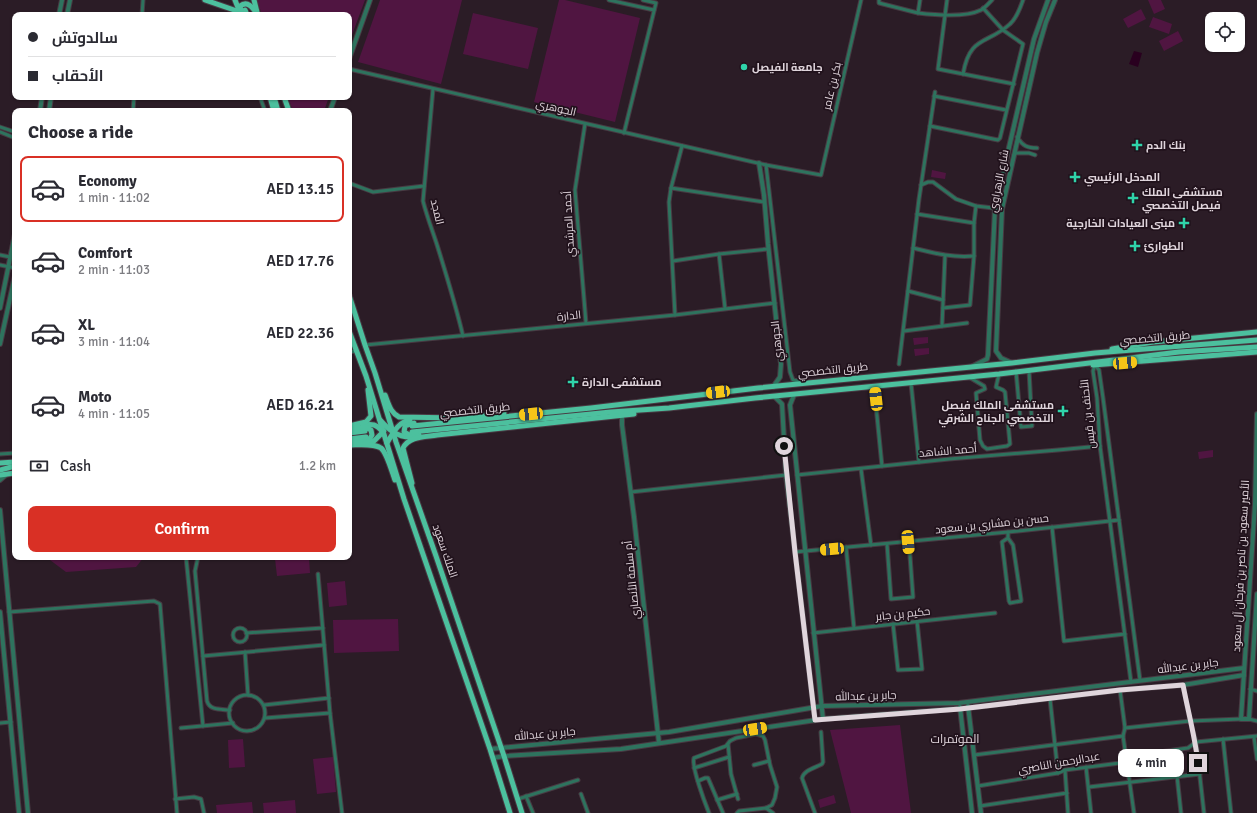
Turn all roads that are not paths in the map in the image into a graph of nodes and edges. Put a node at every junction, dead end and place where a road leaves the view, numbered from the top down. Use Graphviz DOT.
graph roads {
  1 [pos="62,0"];
  2 [pos="70,0"];
  3 [pos="143,0"];
  4 [pos="205,0"];
  5 [pos="235,0"];
  6 [pos="249,0"];
  7 [pos="254,0"];
  8 [pos="370,0"];
  9 [pos="609,0"];
  10 [pos="643,0"];
  11 [pos="861,0"];
  12 [pos="879,0"];
  13 [pos="920,0"];
  14 [pos="947,0"];
  15 [pos="992,0"];
  16 [pos="1023,0"];
  17 [pos="1048,0"];
  18 [pos="1055,0"];
  19 [pos="983,8"];
  20 [pos="654,10"];
  21 [pos="60,12"];
  22 [pos="68,12"];
  23 [pos="142,12"];
  24 [pos="240,12"];
  25 [pos="243,12"];
  26 [pos="243,12"];
  27 [pos="256,12"];
  28 [pos="256,12"];
  29 [pos="257,12"];
  30 [pos="918,13"];
  31 [pos="946,16"];
  32 [pos="1002,30"];
  33 [pos="352,51"];
  34 [pos="352,70"];
  35 [pos="963,74"];
  36 [pos="1014,84"];
  37 [pos="433,89"];
  38 [pos="1006,110"];
  39 [pos="585,124"];
  40 [pos="930,126"];
  41 [pos="0,127"];
  42 [pos="12,131"];
  43 [pos="0,132"];
  44 [pos="624,133"];
  45 [pos="12,137"];
  46 [pos="1017,137"];
  47 [pos="682,146"];
  48 [pos="1037,148"];
  49 [pos="1035,155"];
  50 [pos="1012,158"];
  51 [pos="759,163"];
  52 [pos="766,165"];
  53 [pos="821,176"];
  54 [pos="352,184"];
  55 [pos="921,185"];
  56 [pos="424,186"];
  57 [pos="671,188"];
  58 [pos="764,202"];
  59 [pos="976,206"];
  60 [pos="995,208"];
  61 [pos="1002,209"];
  62 [pos="917,214"];
  63 [pos="974,223"];
  64 [pos="913,248"];
  65 [pos="768,250"];
  66 [pos="719,254"];
  67 [pos="0,255"];
  68 [pos="945,256"];
  69 [pos="974,256"];
  70 [pos="12,257"];
  71 [pos="12,259"];
  72 [pos="673,261"];
  73 [pos="0,265"];
  74 [pos="8,267"];
  75 [pos="12,268"];
  76 [pos="12,290"];
  77 [pos="908,291"];
  78 [pos="943,300"];
  79 [pos="775,302"];
  80 [pos="352,304"];
  81 [pos="0,308"];
  82 [pos="724,308"];
  83 [pos="943,308"];
  84 [pos="675,315"];
  85 [pos="586,323"];
  86 [pos="967,323"];
  87 [pos="942,326"];
  88 [pos="904,331"];
  89 [pos="990,331"];
  90 [pos="997,331"];
  91 [pos="1257,332"];
  92 [pos="463,336"];
  93 [pos="352,340"];
  94 [pos="1257,340"];
  95 [pos="0,344"];
  96 [pos="365,345"];
  97 [pos="1257,347"];
  98 [pos="356,351"];
  99 [pos="352,352"];
  100 [pos="1257,352"];
  101 [pos="1095,353"];
  102 [pos="1012,363"];
  103 [pos="899,364"];
  104 [pos="1095,365"];
  105 [pos="972,366"];
  106 [pos="1069,366"];
  107 [pos="1028,370"];
  108 [pos="1016,371"];
  109 [pos="375,373"];
  110 [pos="999,374"];
  111 [pos="366,376"];
  112 [pos="968,376"];
  113 [pos="807,382"];
  114 [pos="911,383"];
  115 [pos="772,386"];
  116 [pos="874,386"];
  117 [pos="794,395"];
  118 [pos="775,396"];
  119 [pos="590,408"];
  120 [pos="669,408"];
  121 [pos="1257,414"];
  122 [pos="622,415"];
  123 [pos="457,418"];
  124 [pos="379,419"];
  125 [pos="389,419"];
  126 [pos="352,426"];
  127 [pos="352,427"];
  128 [pos="352,427"];
  129 [pos="387,427"];
  130 [pos="383,432"];
  131 [pos="352,433"];
  132 [pos="392,435"];
  133 [pos="437,435"];
  134 [pos="352,438"];
  135 [pos="352,443"];
  136 [pos="387,443"];
  137 [pos="352,444"];
  138 [pos="352,444"];
  139 [pos="1100,446"];
  140 [pos="12,453"];
  141 [pos="0,454"];
  142 [pos="12,462"];
  143 [pos="919,462"];
  144 [pos="0,463"];
  145 [pos="882,466"];
  146 [pos="12,467"];
  147 [pos="860,468"];
  148 [pos="0,470"];
  149 [pos="12,473"];
  150 [pos="8,474"];
  151 [pos="786,474"];
  152 [pos="0,475"];
  153 [pos="797,475"];
  154 [pos="0,480"];
  155 [pos="631,492"];
  156 [pos="414,495"];
  157 [pos="404,499"];
  158 [pos="0,510"];
  159 [pos="1119,520"];
  160 [pos="1110,521"];
  161 [pos="1052,527"];
  162 [pos="1008,532"];
  163 [pos="1008,538"];
  164 [pos="908,542"];
  165 [pos="887,544"];
  166 [pos="871,545"];
  167 [pos="846,547"];
  168 [pos="805,551"];
  169 [pos="795,552"];
  170 [pos="186,560"];
  171 [pos="197,560"];
  172 [pos="318,574"];
  173 [pos="1257,594"];
  174 [pos="1257,600"];
  175 [pos="0,612"];
  176 [pos="8,612"];
  177 [pos="994,614"];
  178 [pos="917,621"];
  179 [pos="893,624"];
  180 [pos="323,628"];
  181 [pos="854,628"];
  182 [pos="1256,630"];
  183 [pos="246,633"];
  184 [pos="813,633"];
  185 [pos="1125,634"];
  186 [pos="324,645"];
  187 [pos="245,652"];
  188 [pos="203,656"];
  189 [pos="1254,661"];
  190 [pos="1244,668"];
  191 [pos="1244,675"];
  192 [pos="1140,680"];
  193 [pos="1131,682"];
  194 [pos="1183,685"];
  195 [pos="1250,689"];
  196 [pos="1120,690"];
  197 [pos="1257,691"];
  198 [pos="248,695"];
  199 [pos="329,698"];
  200 [pos="1050,699"];
  201 [pos="967,702"];
  202 [pos="959,703"];
  203 [pos="264,705"];
  204 [pos="822,706"];
  205 [pos="814,708"];
  206 [pos="968,708"];
  207 [pos="960,709"];
  208 [pos="230,710"];
  209 [pos="330,713"];
  210 [pos="264,718"];
  211 [pos="823,719"];
  212 [pos="1241,719"];
  213 [pos="1249,719"];
  214 [pos="815,720"];
  215 [pos="1190,721"];
  216 [pos="1257,721"];
  217 [pos="11,722"];
  218 [pos="0,723"];
  219 [pos="233,723"];
  220 [pos="203,726"];
  221 [pos="181,728"];
  222 [pos="1125,728"];
  223 [pos="821,732"];
  224 [pos="658,733"];
  225 [pos="1123,736"];
  226 [pos="1256,736"];
  227 [pos="1223,739"];
  228 [pos="1196,742"];
  229 [pos="659,743"];
  230 [pos="728,744"];
  231 [pos="1055,744"];
  232 [pos="501,747"];
  233 [pos="490,749"];
  234 [pos="974,754"];
  235 [pos="504,756"];
  236 [pos="729,756"];
  237 [pos="494,758"];
  238 [pos="1257,759"];
  239 [pos="769,761"];
  240 [pos="1128,762"];
  241 [pos="754,765"];
  242 [pos="1086,767"];
  243 [pos="694,768"];
  244 [pos="1065,770"];
  245 [pos="1058,773"];
  246 [pos="1200,774"];
  247 [pos="1177,776"];
  248 [pos="578,780"];
  249 [pos="698,781"];
  250 [pos="1130,782"];
  251 [pos="978,786"];
  252 [pos="1089,787"];
  253 [pos="1067,793"];
  254 [pos="581,794"];
  255 [pos="737,794"];
  256 [pos="526,796"];
  257 [pos="176,799"];
  258 [pos="518,799"];
  259 [pos="738,799"];
  260 [pos="717,800"];
  261 [pos="772,805"];
  262 [pos="980,806"];
  263 [pos="766,808"];
  264 [pos="508,812"];
  265 [pos="19,813"];
  266 [pos="28,813"];
  267 [pos="177,813"];
  268 [pos="204,813"];
  269 [pos="342,813"];
  270 [pos="522,813"];
  271 [pos="533,813"];
  272 [pos="588,813"];
  273 [pos="708,813"];
  274 [pos="723,813"];
  275 [pos="737,813"];
  276 [pos="772,813"];
  277 [pos="815,813"];
  278 [pos="972,813"];
  279 [pos="981,813"];
  280 [pos="1068,813"];
  281 [pos="1091,813"];
  282 [pos="1134,813"];
  283 [pos="1182,813"];
  284 [pos="1204,813"];
  285 [pos="1232,813"];
  1 -- 21 [label="street"];
  2 -- 22 [label="street"];
  3 -- 23 [label="street"];
  4 -- 24 [label="main road"];
  5 -- 25 [label="main road"];
  6 -- 28 [label="main road"];
  7 -- 29 [label="main road"];
  8 -- 33 [label="street"];
  9 -- 20 [label="street"];
  10 -- 20 [label="street"];
  11 -- 53 [label="street, بكر بن عامر"];
  12 -- 30 [label="street"];
  13 -- 30 [label="street"];
  14 -- 31 [label="street"];
  15 -- 19 [label="street"];
  16 -- 32 [label="street"];
  17 -- 60 [label="street"];
  18 -- 46 [label="street, شارع الزهراوي"];
  19 -- 31 [label="street"];
  19 -- 32 [label="street"];
  20 -- 44 [label="street"];
  26 -- 27 [label="main road"];
  30 -- 31 [label="street"];
  31 -- 35 [label="street"];
  32 -- 35 [label="street"];
  32 -- 36 [label="street"];
  34 -- 37 [label="street, الجوهري"];
  35 -- 36 [label="street"];
  36 -- 38 [label="street"];
  37 -- 39 [label="street, الجوهري"];
  37 -- 56 [label="street, المجد"];
  38 -- 40 [label="street"];
  38 -- 40 [label="street"];
  39 -- 44 [label="street, الجوهري"];
  39 -- 85 [label="street, أحمد المرشدي"];
  40 -- 55 [label="street"];
  41 -- 42 [label="street"];
  43 -- 45 [label="street"];
  44 -- 47 [label="street, الجوهري"];
  46 -- 48 [label="street"];
  46 -- 50 [label="street, شارع الزهراوي"];
  47 -- 51 [label="street, الجوهري"];
  47 -- 57 [label="street"];
  49 -- 50 [label="street"];
  50 -- 61 [label="street, شارع الزهراوي"];
  51 -- 52 [label="street, الجوهري"];
  51 -- 58 [label="street, الجوهري"];
  52 -- 53 [label="street, الجوهري"];
  52 -- 113 [label="street, الجوهري"];
  54 -- 56 [label="street"];
  55 -- 59 [label="street"];
  55 -- 62 [label="street"];
  56 -- 92 [label="street, المجد"];
  57 -- 58 [label="street"];
  57 -- 72 [label="street"];
  58 -- 65 [label="street, الجوهري"];
  59 -- 60 [label="street"];
  59 -- 63 [label="street"];
  60 -- 61 [label="street"];
  60 -- 89 [label="street"];
  61 -- 90 [label="street, شارع الزهراوي"];
  62 -- 63 [label="street"];
  62 -- 64 [label="street"];
  63 -- 69 [label="street"];
  64 -- 68 [label="street"];
  64 -- 77 [label="street"];
  65 -- 66 [label="street"];
  65 -- 79 [label="street, الجوهري"];
  66 -- 72 [label="street"];
  66 -- 82 [label="street"];
  67 -- 70 [label="street"];
  68 -- 69 [label="street"];
  68 -- 78 [label="street"];
  69 -- 83 [label="street"];
  71 -- 74 [label="street"];
  72 -- 84 [label="street"];
  73 -- 74 [label="street"];
  74 -- 75 [label="street"];
  74 -- 81 [label="street"];
  76 -- 95 [label="street"];
  77 -- 78 [label="street"];
  77 -- 88 [label="street"];
  78 -- 83 [label="street"];
  79 -- 82 [label="street, الدارة"];
  79 -- 115 [label="street, الجوهري"];
  80 -- 96 [label="main road, الملك سعود"];
  82 -- 84 [label="street, الدارة"];
  83 -- 87 [label="street"];
  84 -- 85 [label="street, الدارة"];
  85 -- 92 [label="street, الدارة"];
  86 -- 87 [label="street"];
  87 -- 88 [label="street"];
  88 -- 103 [label="street"];
  89 -- 90 [label="street"];
  89 -- 105 [label="street"];
  90 -- 102 [label="street, شارع الزهراوي"];
  91 -- 101 [label="main road"];
  92 -- 96 [label="street, الدارة"];
  93 -- 98 [label="main road, الملك سعود"];
  94 -- 101 [label="main road, طريق التخصصي"];
  96 -- 109 [label="main road, الملك سعود"];
  97 -- 106 [label="main road, طريق التخصصي"];
  98 -- 99 [label="street"];
  98 -- 111 [label="main road, الملك سعود"];
  100 -- 104 [label="main road"];
  101 -- 102 [label="main road, طريق التخصصي"];
  102 -- 105 [label="main road, طريق التخصصي"];
  104 -- 106 [label="main road"];
  104 -- 139 [label="street, الأحنف بن قيس"];
  104 -- 159 [label="street, الأحنف بن قيس"];
  105 -- 113 [label="main road, طريق التخصصي"];
  106 -- 107 [label="main road, طريق التخصصي"];
  107 -- 108 [label="main road, طريق التخصصي"];
  107 -- 108 [label="street"];
  108 -- 110 [label="main road, طريق التخصصي"];
  109 -- 123 [label="main road"];
  109 -- 125 [label="main road, الملك سعود"];
  110 -- 112 [label="main road, طريق التخصصي"];
  110 -- 112 [label="street"];
  111 -- 124 [label="main road, الملك سعود"];
  111 -- 126 [label="main road"];
  112 -- 114 [label="main road, طريق التخصصي"];
  113 -- 115 [label="main road, طريق التخصصي"];
  114 -- 116 [label="main road, طريق التخصصي"];
  114 -- 143 [label="street"];
  115 -- 119 [label="main road, طريق التخصصي"];
  116 -- 117 [label="main road, طريق التخصصي"];
  116 -- 145 [label="street"];
  117 -- 118 [label="main road, طريق التخصصي"];
  117 -- 153 [label="street"];
  118 -- 120 [label="main road, طريق التخصصي"];
  118 -- 151 [label="street"];
  119 -- 120 [label="main road, طريق التخصصي"];
  119 -- 123 [label="main road"];
  120 -- 122 [label="main road"];
  121 -- 190 [label="street, الأمير سعود بن ناصر بن فرحان آل سعود"];
  122 -- 133 [label="main road"];
  122 -- 155 [label="street, أم سلمة الأنصاري"];
  123 -- 132 [label="main road"];
  123 -- 133 [label="main road"];
  124 -- 129 [label="main road"];
  124 -- 130 [label="main road, الملك سعود"];
  125 -- 129 [label="main road"];
  125 -- 132 [label="main road, الملك سعود"];
  127 -- 130 [label="main road"];
  128 -- 135 [label="main road"];
  129 -- 130 [label="main road"];
  129 -- 132 [label="main road"];
  130 -- 132 [label="main road"];
  130 -- 136 [label="main road, الملك سعود"];
  130 -- 137 [label="main road"];
  131 -- 134 [label="main road"];
  132 -- 133 [label="main road"];
  132 -- 136 [label="main road"];
  132 -- 156 [label="main road, الملك سعود"];
  133 -- 156 [label="main road"];
  136 -- 157 [label="main road, الملك سعود"];
  138 -- 157 [label="main road"];
  139 -- 143 [label="street, أحمد الشاهد"];
  139 -- 160 [label="street, الأحنف بن قيس"];
  140 -- 141 [label="street"];
  142 -- 144 [label="main road"];
  143 -- 145 [label="street, أحمد الشاهد"];
  145 -- 147 [label="street, أحمد الشاهد"];
  146 -- 148 [label="main road"];
  147 -- 153 [label="street, أحمد الشاهد"];
  147 -- 166 [label="street"];
  149 -- 150 [label="main road"];
  150 -- 152 [label="main road"];
  150 -- 154 [label="street"];
  151 -- 155 [label="street"];
  151 -- 169 [label="street"];
  153 -- 168 [label="street"];
  155 -- 224 [label="street, أم سلمة الأنصاري"];
  156 -- 232 [label="main road, الملك سعود"];
  157 -- 233 [label="main road, الملك سعود"];
  158 -- 176 [label="street"];
  159 -- 160 [label="street, حسن بن مشاري بن سعود"];
  159 -- 192 [label="street, الأحنف بن قيس"];
  160 -- 161 [label="street, حسن بن مشاري بن سعود"];
  160 -- 185 [label="street, الأحنف بن قيس"];
  161 -- 162 [label="street, حسن بن مشاري بن سعود"];
  161 -- 185 [label="street"];
  162 -- 163 [label="street"];
  162 -- 164 [label="street, حسن بن مشاري بن سعود"];
  163 -- 163 [label="street"];
  164 -- 165 [label="street, حسن بن مشاري بن سعود"];
  164 -- 165 [label="street"];
  165 -- 166 [label="street, حسن بن مشاري بن سعود"];
  166 -- 167 [label="street, حسن بن مشاري بن سعود"];
  167 -- 168 [label="street, حسن بن مشاري بن سعود"];
  167 -- 181 [label="street"];
  168 -- 169 [label="street, حسن بن مشاري بن سعود"];
  168 -- 184 [label="street"];
  169 -- 205 [label="street"];
  170 -- 220 [label="street"];
  171 -- 188 [label="street"];
  172 -- 180 [label="street"];
  173 -- 174 [label="street, الأمير سعود بن ناصر بن فرحان آل سعود"];
  174 -- 182 [label="street, الأمير سعود بن ناصر بن فرحان آل سعود"];
  175 -- 217 [label="street"];
  176 -- 257 [label="street"];
  176 -- 266 [label="street"];
  177 -- 178 [label="street, حكيم بن جابر"];
  178 -- 179 [label="street, حكيم بن جابر"];
  178 -- 179 [label="street"];
  179 -- 181 [label="street, حكيم بن جابر"];
  180 -- 183 [label="street"];
  180 -- 186 [label="street"];
  181 -- 184 [label="street, حكيم بن جابر"];
  182 -- 189 [label="street, الأمير سعود بن ناصر بن فرحان آل سعود"];
  183 -- 183 [label="street"];
  184 -- 204 [label="street"];
  185 -- 193 [label="street, الأحنف بن قيس"];
  186 -- 187 [label="street"];
  186 -- 199 [label="street"];
  187 -- 188 [label="street"];
  187 -- 198 [label="street"];
  188 -- 208 [label="street"];
  189 -- 195 [label="street, الأمير سعود بن ناصر بن فرحان آل سعود"];
  190 -- 191 [label="street, الأمير سعود بن ناصر بن فرحان آل سعود"];
  190 -- 192 [label="street, جابر بن عبدالله"];
  191 -- 194 [label="street, جابر بن عبدالله"];
  191 -- 212 [label="street, الأمير سعود بن ناصر بن فرحان آل سعود"];
  192 -- 193 [label="street, جابر بن عبدالله"];
  193 -- 201 [label="street, جابر بن عبدالله"];
  194 -- 196 [label="street, جابر بن عبدالله"];
  194 -- 215 [label="street"];
  195 -- 197 [label="street"];
  195 -- 213 [label="street, الأمير سعود بن ناصر بن فرحان آل سعود"];
  196 -- 200 [label="street, جابر بن عبدالله"];
  196 -- 222 [label="street"];
  198 -- 203 [label="street"];
  198 -- 208 [label="street"];
  199 -- 203 [label="street"];
  199 -- 209 [label="street"];
  200 -- 206 [label="street, جابر بن عبدالله"];
  200 -- 231 [label="street"];
  201 -- 202 [label="street, جابر بن عبدالله"];
  201 -- 206 [label="street"];
  202 -- 204 [label="street, جابر بن عبدالله"];
  202 -- 207 [label="street"];
  203 -- 210 [label="street"];
  204 -- 205 [label="street, جابر بن عبدالله"];
  204 -- 211 [label="street"];
  205 -- 214 [label="street"];
  205 -- 224 [label="street, جابر بن عبدالله"];
  206 -- 207 [label="street, جابر بن عبدالله"];
  206 -- 234 [label="street"];
  207 -- 211 [label="street, جابر بن عبدالله"];
  207 -- 278 [label="street"];
  208 -- 219 [label="street"];
  209 -- 210 [label="street"];
  209 -- 269 [label="street"];
  210 -- 219 [label="street"];
  211 -- 214 [label="street, جابر بن عبدالله"];
  212 -- 213 [label="street"];
  212 -- 215 [label="street"];
  213 -- 216 [label="street"];
  214 -- 229 [label="street, جابر بن عبدالله"];
  215 -- 222 [label="street"];
  215 -- 228 [label="street"];
  217 -- 218 [label="street"];
  217 -- 265 [label="street"];
  219 -- 220 [label="street"];
  220 -- 221 [label="street"];
  222 -- 225 [label="street"];
  223 -- 277 [label="street"];
  224 -- 229 [label="street, أم سلمة الأنصاري"];
  224 -- 232 [label="street, جابر بن عبدالله"];
  225 -- 231 [label="street"];
  225 -- 240 [label="street"];
  226 -- 227 [label="street, عبدالرحمن الناصري"];
  226 -- 238 [label="street"];
  227 -- 228 [label="street, عبدالرحمن الناصري"];
  227 -- 285 [label="street"];
  228 -- 240 [label="street, عبدالرحمن الناصري"];
  228 -- 246 [label="street"];
  229 -- 235 [label="street, جابر بن عبدالله"];
  230 -- 236 [label="street"];
  230 -- 239 [label="street"];
  230 -- 243 [label="street"];
  231 -- 234 [label="street"];
  231 -- 245 [label="street"];
  232 -- 233 [label="street, جابر بن عبدالله"];
  232 -- 235 [label="main road, الملك سعود"];
  233 -- 237 [label="main road, الملك سعود"];
  234 -- 251 [label="street"];
  235 -- 237 [label="street, جابر بن عبدالله"];
  235 -- 258 [label="main road, الملك سعود"];
  236 -- 243 [label="street"];
  236 -- 255 [label="street"];
  237 -- 264 [label="main road, الملك سعود"];
  239 -- 241 [label="street"];
  239 -- 261 [label="street"];
  240 -- 242 [label="street, عبدالرحمن الناصري"];
  240 -- 250 [label="street"];
  242 -- 244 [label="street, عبدالرحمن الناصري"];
  242 -- 252 [label="street"];
  243 -- 249 [label="street"];
  244 -- 245 [label="street, عبدالرحمن الناصري"];
  244 -- 253 [label="street"];
  245 -- 251 [label="street, عبدالرحمن الناصري"];
  246 -- 247 [label="street"];
  246 -- 284 [label="street"];
  247 -- 250 [label="street"];
  247 -- 283 [label="street"];
  248 -- 256 [label="street"];
  249 -- 260 [label="street"];
  249 -- 273 [label="street"];
  250 -- 252 [label="street"];
  250 -- 282 [label="street"];
  251 -- 262 [label="street"];
  252 -- 281 [label="street"];
  253 -- 262 [label="street"];
  253 -- 280 [label="street"];
  254 -- 272 [label="street"];
  255 -- 259 [label="street"];
  255 -- 260 [label="street"];
  256 -- 258 [label="street"];
  256 -- 271 [label="street"];
  257 -- 267 [label="street"];
  257 -- 268 [label="street"];
  258 -- 270 [label="main road, الملك سعود"];
  260 -- 274 [label="street"];
  261 -- 263 [label="street"];
  261 -- 276 [label="street"];
  262 -- 279 [label="street"];
  263 -- 275 [label="street"];
  263 -- 276 [label="street"];
}
